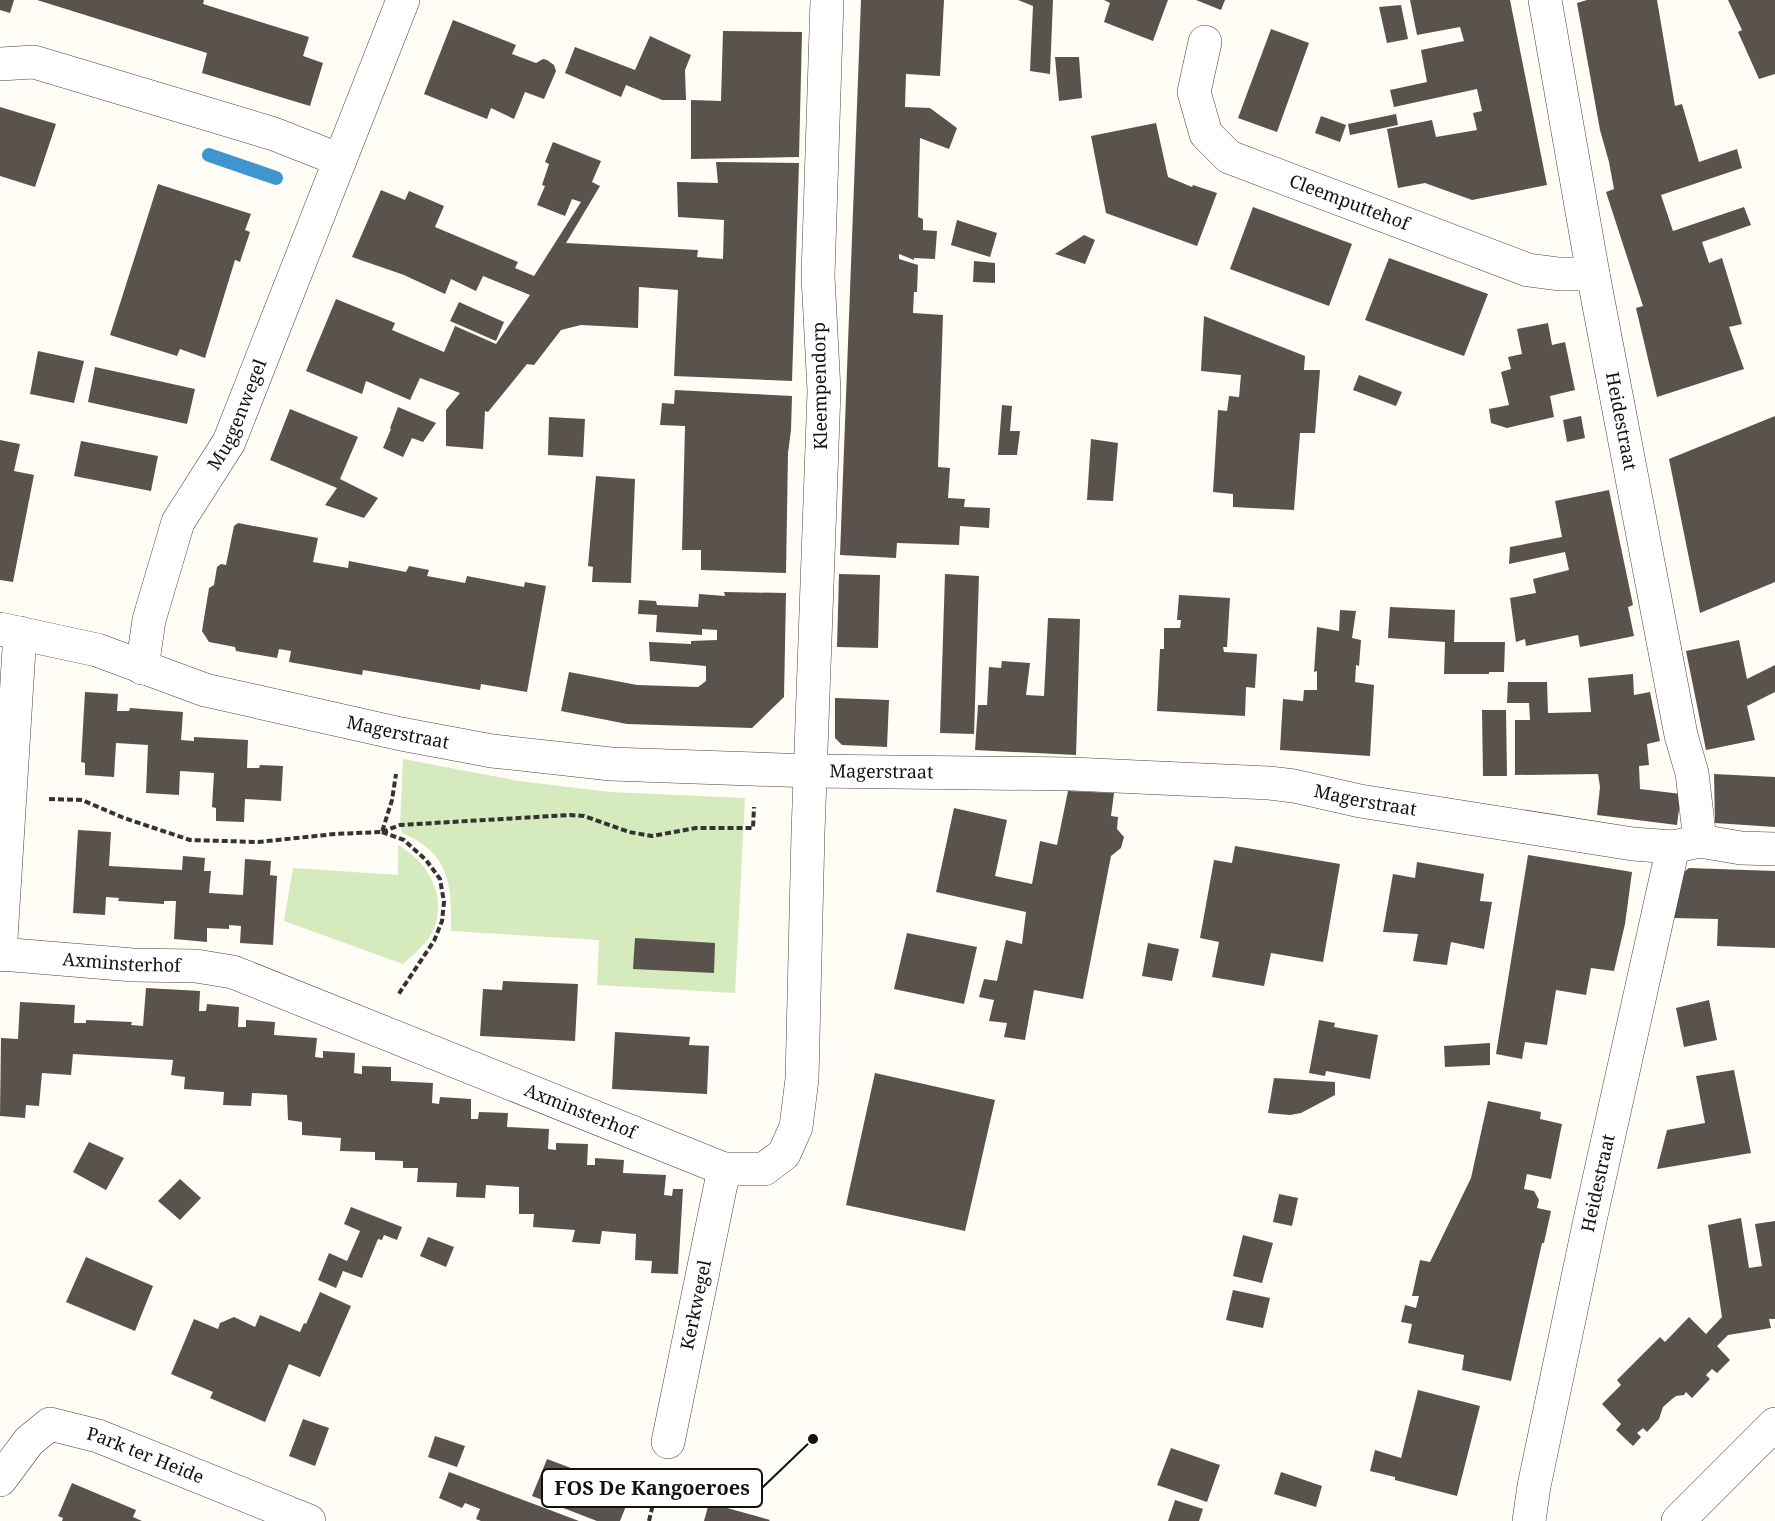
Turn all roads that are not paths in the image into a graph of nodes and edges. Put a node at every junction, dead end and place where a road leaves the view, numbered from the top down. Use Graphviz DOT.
graph roads {
  1 [pos="403,0"];
  2 [pos="827,0"];
  3 [pos="1545,0"];
  4 [pos="1205,42"];
  5 [pos="0,64"];
  6 [pos="340,160"];
  7 [pos="1593,274"];
  8 [pos="10,631"];
  9 [pos="142,668"];
  10 [pos="810,771"];
  11 [pos="1686,844"];
  12 [pos="1775,849"];
  13 [pos="0,955"];
  14 [pos="724,1169"];
  15 [pos="1775,1424"];
  16 [pos="668,1442"];
  17 [pos="0,1480"];
  18 [pos="309,1521"];
  19 [pos="1529,1521"];
  20 [pos="1678,1521"];
  1 -- 6 [label="street, Muggenwegel"];
  2 -- 10 [label="street, Kleempendorp"];
  3 -- 7 [label="street, Heidestraat"];
  4 -- 7 [label="street, Cleemputtehof"];
  5 -- 6 [label="street"];
  6 -- 9 [label="street, Muggenwegel"];
  7 -- 11 [label="street, Heidestraat"];
  8 -- 9 [label="street, Magerstraat"];
  8 -- 13 [label="street, Axminsterhof"];
  9 -- 10 [label="street, Magerstraat"];
  10 -- 11 [label="street, Magerstraat"];
  10 -- 14 [label="street, Axminsterhof"];
  11 -- 12 [label="street, Magerstraat"];
  11 -- 19 [label="street, Heidestraat"];
  13 -- 14 [label="street, Axminsterhof"];
  14 -- 16 [label="street, Kerkwegel"];
  15 -- 20 [label="street"];
  17 -- 18 [label="street, Park ter Heide"];
}
